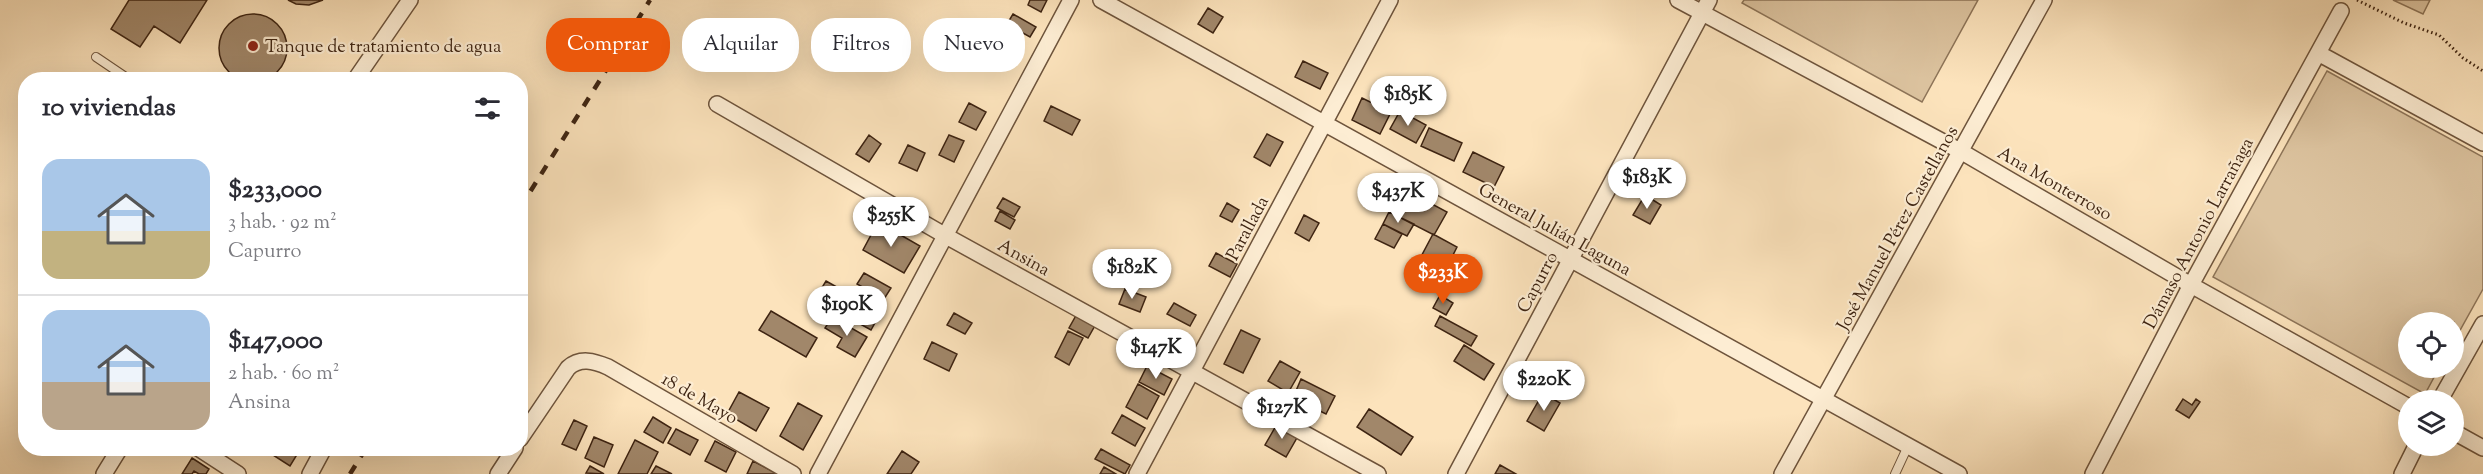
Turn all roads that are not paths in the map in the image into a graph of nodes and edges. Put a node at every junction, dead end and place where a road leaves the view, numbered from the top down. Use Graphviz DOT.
graph roads {
  1 [pos="410,0"];
  2 [pos="1071,0"];
  3 [pos="1101,0"];
  4 [pos="1390,0"];
  5 [pos="1678,0"];
  6 [pos="2044,0"];
  7 [pos="1706,7"];
  8 [pos="2341,11"];
  9 [pos="2318,53"];
  10 [pos="96,57"];
  11 [pos="118,72"];
  12 [pos="361,72"];
  13 [pos="717,104"];
  14 [pos="1324,124"];
  15 [pos="2483,143"];
  16 [pos="1962,152"];
  17 [pos="946,236"];
  18 [pos="1571,260"];
  19 [pos="2191,285"];
  20 [pos="2483,324"];
  21 [pos="1193,374"];
  22 [pos="2446,390"];
  23 [pos="1823,399"];
  24 [pos="2398,400"];
  25 [pos="528,427"];
  26 [pos="2464,438"];
  27 [pos="1908,446"];
  28 [pos="2483,448"];
  29 [pos="115,456"];
  30 [pos="210,456"];
  31 [pos="319,456"];
  32 [pos="509,456"];
  33 [pos="2411,456"];
  34 [pos="104,474"];
  35 [pos="238,474"];
  36 [pos="309,474"];
  37 [pos="498,474"];
  38 [pos="793,474"];
  39 [pos="818,474"];
  40 [pos="1137,474"];
  41 [pos="1378,474"];
  42 [pos="1456,474"];
  43 [pos="1782,474"];
  44 [pos="1895,474"];
  45 [pos="1959,474"];
  46 [pos="2093,474"];
  47 [pos="2402,474"];
  1 -- 12 [label="street"];
  2 -- 17 [label="street"];
  3 -- 14 [label="street, General Julián Laguna"];
  4 -- 14 [label="street, Parallada"];
  5 -- 7 [label="street, Ana Monterroso"];
  6 -- 16 [label="street, José Manuel Pérez Castellanos"];
  7 -- 16 [label="street, Ana Monterroso"];
  7 -- 18 [label="street, Capurro"];
  8 -- 9 [label="street, Dámaso Antonio Larrañaga"];
  9 -- 15 [label="street"];
  9 -- 19 [label="street, Dámaso Antonio Larrañaga"];
  10 -- 11 [label="lane"];
  13 -- 17 [label="street, Ansina"];
  14 -- 18 [label="street, General Julián Laguna"];
  14 -- 21 [label="street, Parallada"];
  16 -- 19 [label="street, Ana Monterroso"];
  16 -- 23 [label="street, José Manuel Pérez Castellanos"];
  17 -- 21 [label="street, Ansina"];
  17 -- 39 [label="street"];
  18 -- 23 [label="street, General Julián Laguna"];
  18 -- 42 [label="street, Capurro"];
  19 -- 24 [label="street, Ana Monterroso"];
  19 -- 46 [label="street, Dámaso Antonio Larrañaga"];
  20 -- 22 [label="street"];
  21 -- 40 [label="street, Parallada"];
  21 -- 41 [label="street, Ansina"];
  23 -- 27 [label="street, General Julián Laguna"];
  23 -- 43 [label="street, José Manuel Pérez Castellanos"];
  25 -- 38 [label="street, 18 de Mayo"];
  26 -- 28 [label="street"];
  27 -- 44 [label="lane"];
  27 -- 45 [label="street, General Julián Laguna"];
  29 -- 34 [label="street"];
  30 -- 35 [label="street"];
  31 -- 36 [label="street"];
  32 -- 37 [label="street"];
  33 -- 47 [label="street"];
}
